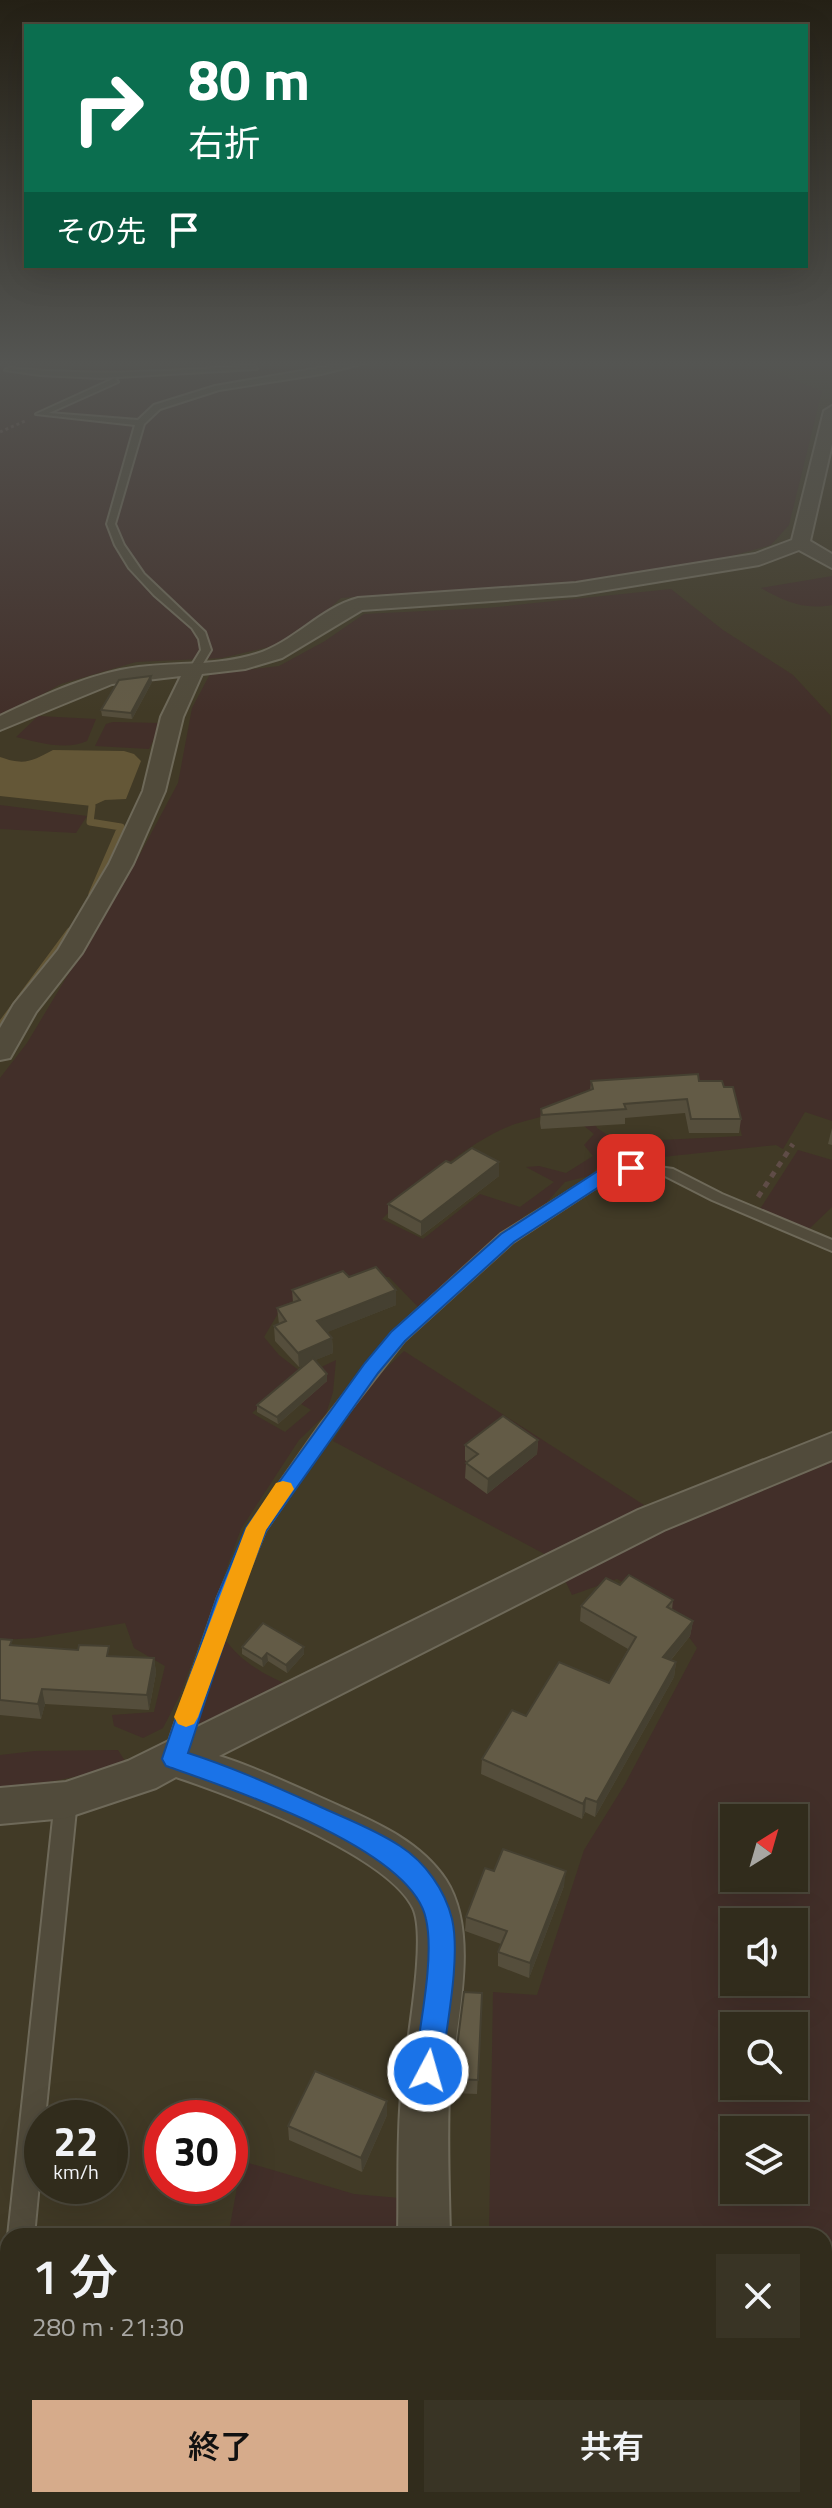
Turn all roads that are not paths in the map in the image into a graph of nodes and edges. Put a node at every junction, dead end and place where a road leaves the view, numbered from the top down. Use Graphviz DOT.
graph roads {
  1 [pos="123,478"];
  2 [pos="816,478"];
  3 [pos="800,543"];
  4 [pos="832,562"];
  5 [pos="195,668"];
  6 [pos="0,724"];
  7 [pos="0,1052"];
  8 [pos="832,1246"];
  9 [pos="832,1446"];
  10 [pos="174,1759"];
  11 [pos="66,1800"];
  12 [pos="0,1806"];
  13 [pos="22,2228"];
  14 [pos="424,2228"];
  1 -- 5 [label="lane"];
  2 -- 3 [label="street"];
  3 -- 4 [label="street"];
  3 -- 5 [label="street"];
  5 -- 6 [label="street"];
  5 -- 7 [label="street"];
  8 -- 10 [label="lane"];
  9 -- 10 [label="street"];
  10 -- 11 [label="street"];
  10 -- 14 [label="street"];
  11 -- 12 [label="street"];
  11 -- 13 [label="lane"];
}
